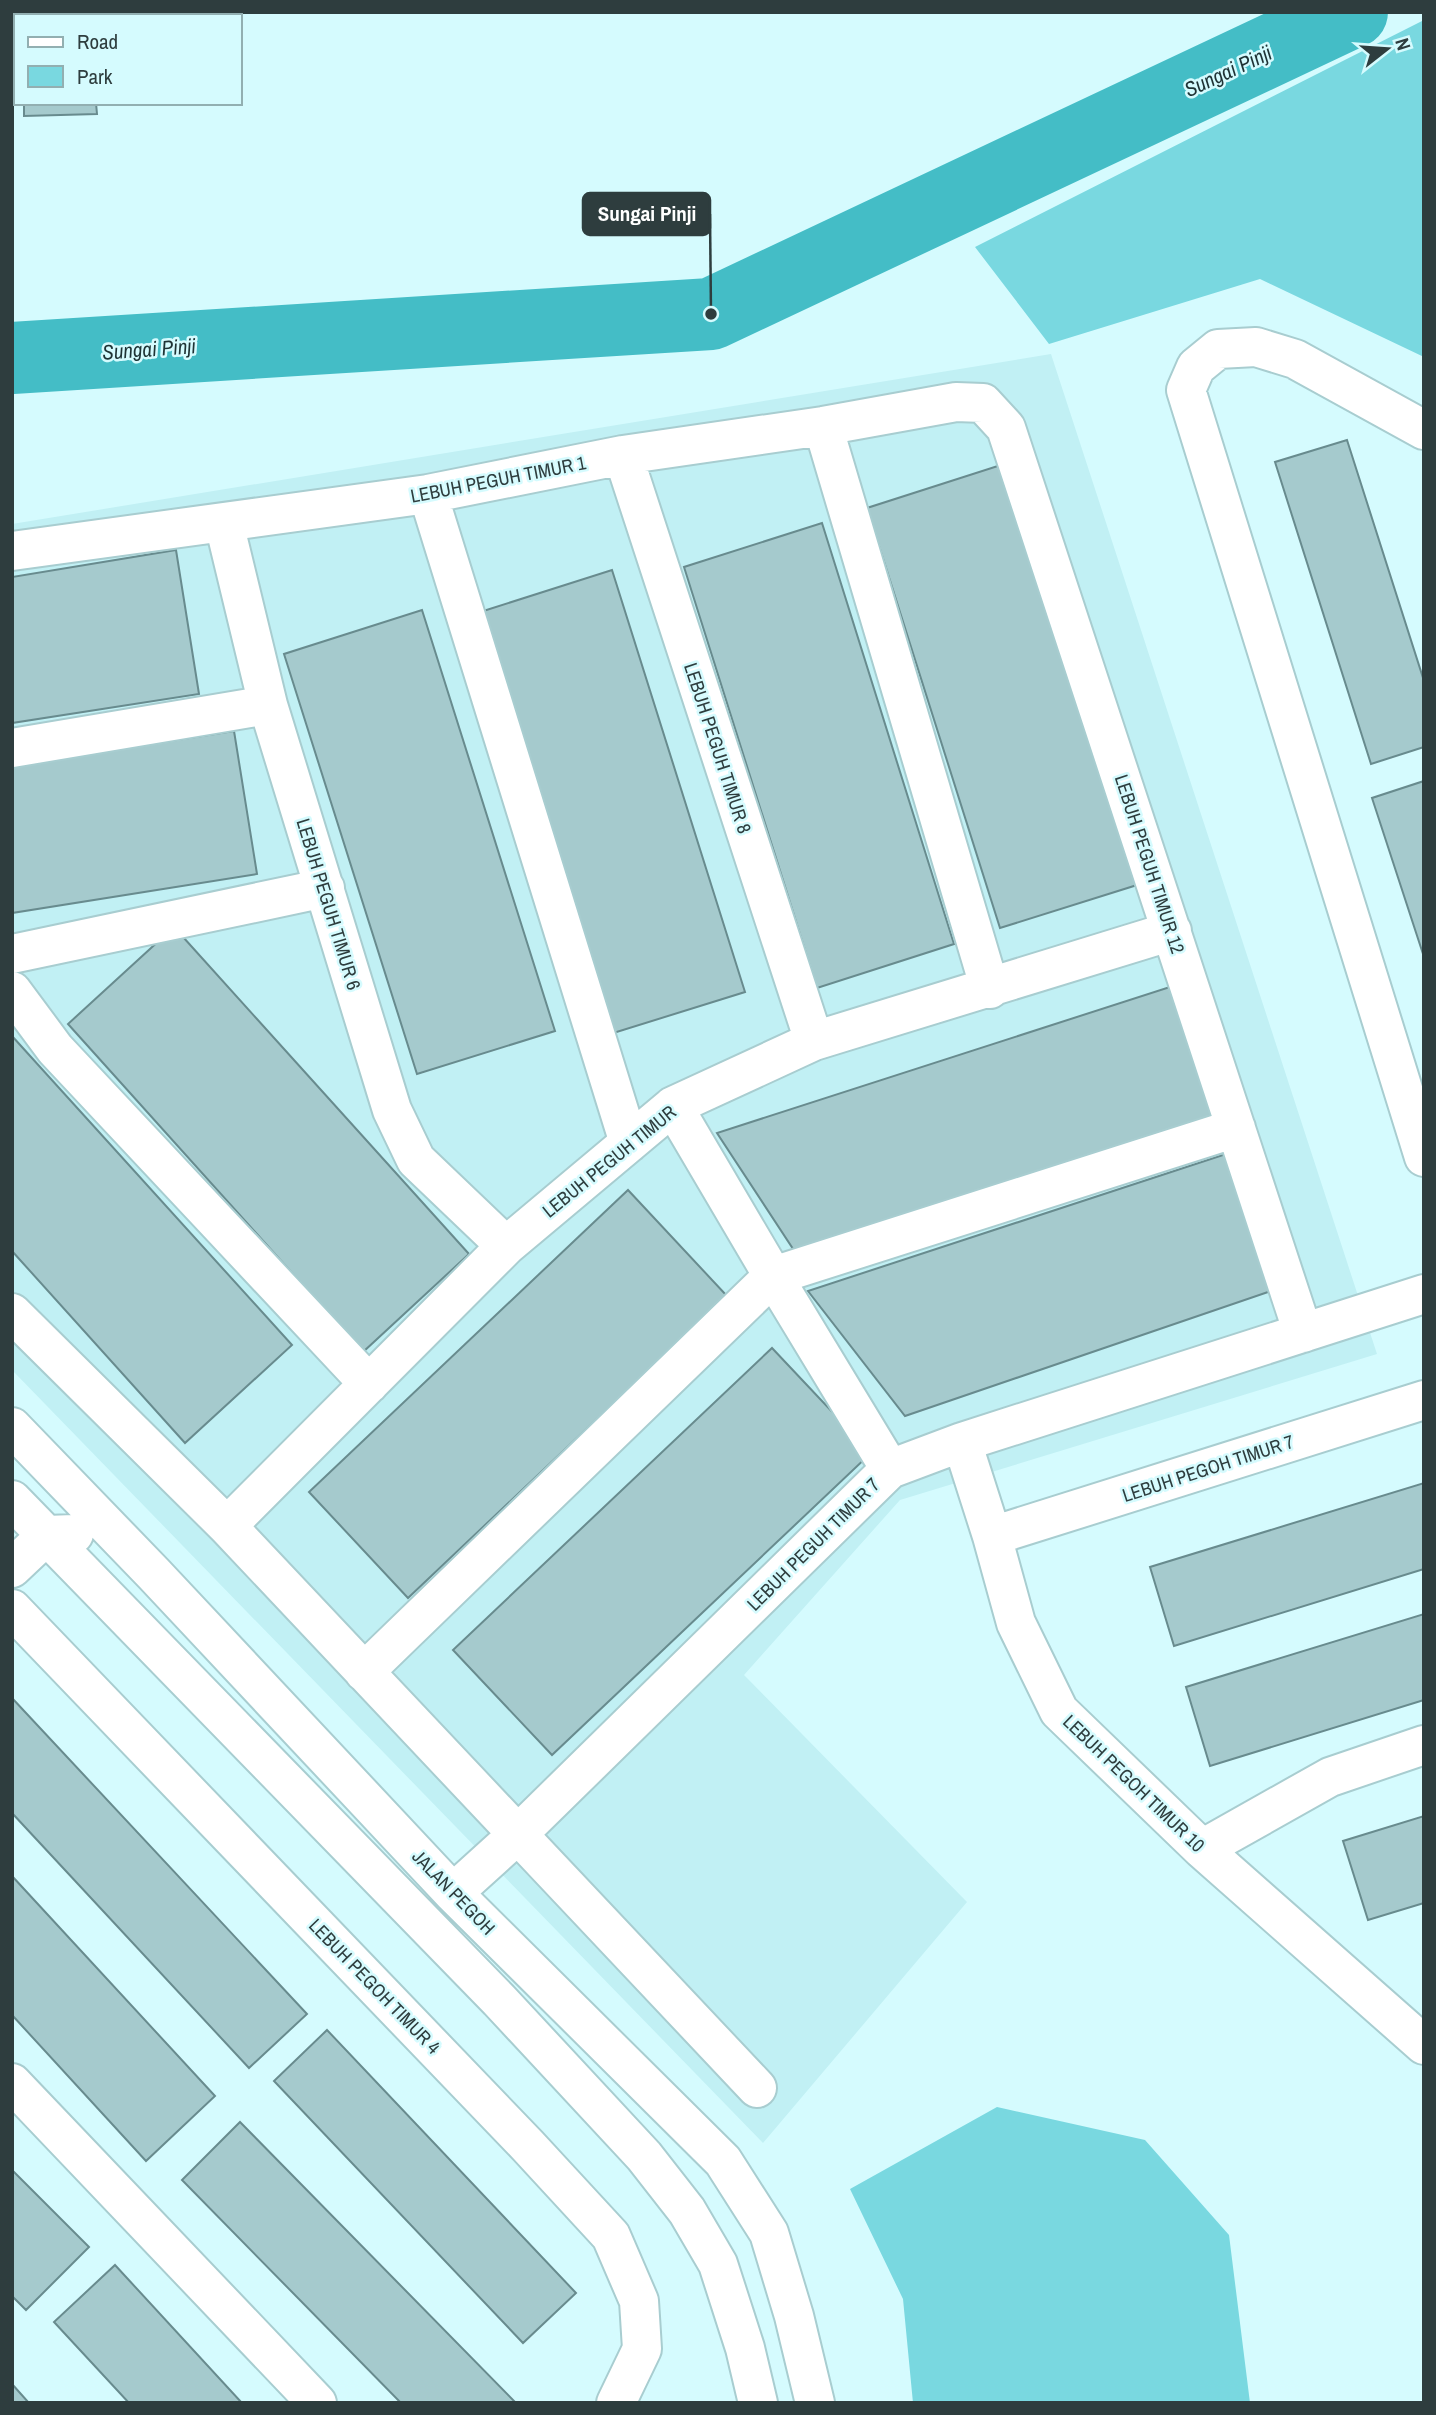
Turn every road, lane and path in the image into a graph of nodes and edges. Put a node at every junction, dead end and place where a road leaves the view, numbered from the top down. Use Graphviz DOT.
graph roads {
  1 [pos="983,403"];
  2 [pos="822,426"];
  3 [pos="1424,430"];
  4 [pos="623,455"];
  5 [pos="428,494"];
  6 [pos="224,523"];
  7 [pos="12,551"];
  8 [pos="268,705"];
  9 [pos="12,748"];
  10 [pos="325,888"];
  11 [pos="1172,931"];
  12 [pos="12,954"];
  13 [pos="990,989"];
  14 [pos="12,991"];
  15 [pos="814,1041"];
  16 [pos="673,1106"];
  17 [pos="1237,1128"];
  18 [pos="629,1143"];
  19 [pos="1424,1157"];
  20 [pos="506,1247"];
  21 [pos="773,1276"];
  22 [pos="1424,1294"];
  23 [pos="12,1313"];
  24 [pos="1303,1333"];
  25 [pos="369,1384"];
  26 [pos="1424,1400"];
  27 [pos="12,1427"];
  28 [pos="962,1441"];
  29 [pos="12,1446"];
  30 [pos="890,1469"];
  31 [pos="12,1500"];
  32 [pos="227,1526"];
  33 [pos="47,1535"];
  34 [pos="992,1536"];
  35 [pos="12,1568"];
  36 [pos="154,1574"];
  37 [pos="12,1609"];
  38 [pos="364,1672"];
  39 [pos="1424,1745"];
  40 [pos="517,1835"];
  41 [pos="1202,1849"];
  42 [pos="363,1859"];
  43 [pos="453,1893"];
  44 [pos="499,2000"];
  45 [pos="1424,2045"];
  46 [pos="12,2083"];
  47 [pos="757,2088"];
  48 [pos="317,2403"];
  49 [pos="616,2403"];
  50 [pos="758,2403"];
  51 [pos="815,2403"];
  1 -- 2 [label="street, LEBUH PEGUH TIMUR 1"];
  1 -- 11 [label="street, LEBUH PEGUH TIMUR 12"];
  2 -- 4 [label="street, LEBUH PEGUH TIMUR 1"];
  2 -- 13 [label="street"];
  3 -- 19 [label="street"];
  4 -- 5 [label="street, LEBUH PEGUH TIMUR 1"];
  4 -- 15 [label="street, LEBUH PEGUH TIMUR 8"];
  5 -- 6 [label="street, LEBUH PEGUH TIMUR 1"];
  5 -- 18 [label="street"];
  6 -- 7 [label="street, LEBUH PEGUH TIMUR 1"];
  6 -- 8 [label="street, LEBUH PEGUH TIMUR 6"];
  8 -- 9 [label="street"];
  8 -- 10 [label="street, LEBUH PEGUH TIMUR 6"];
  10 -- 12 [label="street"];
  10 -- 20 [label="street, LEBUH PEGUH TIMUR 6"];
  11 -- 13 [label="street, LEBUH PEGUH TIMUR"];
  11 -- 17 [label="street, LEBUH PEGUH TIMUR 12"];
  13 -- 15 [label="street, LEBUH PEGUH TIMUR"];
  14 -- 25 [label="street"];
  15 -- 16 [label="street, LEBUH PEGUH TIMUR"];
  16 -- 18 [label="street, LEBUH PEGUH TIMUR"];
  16 -- 21 [label="street"];
  17 -- 21 [label="street"];
  17 -- 24 [label="street, LEBUH PEGUH TIMUR 12"];
  18 -- 20 [label="street, LEBUH PEGUH TIMUR"];
  20 -- 25 [label="street, LEBUH PEGUH TIMUR"];
  21 -- 30 [label="street"];
  21 -- 38 [label="street"];
  22 -- 24 [label="street, LEBUH PEGUH TIMUR 7"];
  23 -- 32 [label="street"];
  24 -- 28 [label="street, LEBUH PEGUH TIMUR 7"];
  25 -- 32 [label="street, LEBUH PEGUH TIMUR"];
  26 -- 34 [label="street, LEBUH PEGOH TIMUR 7"];
  27 -- 36 [label="street, JALAN PEGOH"];
  28 -- 30 [label="street, LEBUH PEGUH TIMUR 7"];
  28 -- 34 [label="street, LEBUH PEGOH TIMUR 10"];
  29 -- 33 [label="street"];
  30 -- 40 [label="street, LEBUH PEGUH TIMUR 7"];
  31 -- 33 [label="street"];
  32 -- 38 [label="street"];
  33 -- 35 [label="street"];
  33 -- 36 [label="street"];
  33 -- 42 [label="street"];
  34 -- 41 [label="street, LEBUH PEGOH TIMUR 10"];
  36 -- 43 [label="street, JALAN PEGOH"];
  37 -- 49 [label="street, LEBUH PEGOH TIMUR 4"];
  38 -- 40 [label="street"];
  39 -- 41 [label="street"];
  40 -- 43 [label="street, LEBUH PEGUH TIMUR 7"];
  40 -- 47 [label="street"];
  41 -- 45 [label="street, LEBUH PEGOH TIMUR 10"];
  42 -- 43 [label="street"];
  42 -- 44 [label="street"];
  43 -- 44 [label="street"];
  43 -- 51 [label="street, JALAN PEGOH"];
  44 -- 50 [label="street"];
  46 -- 48 [label="street"];
}
